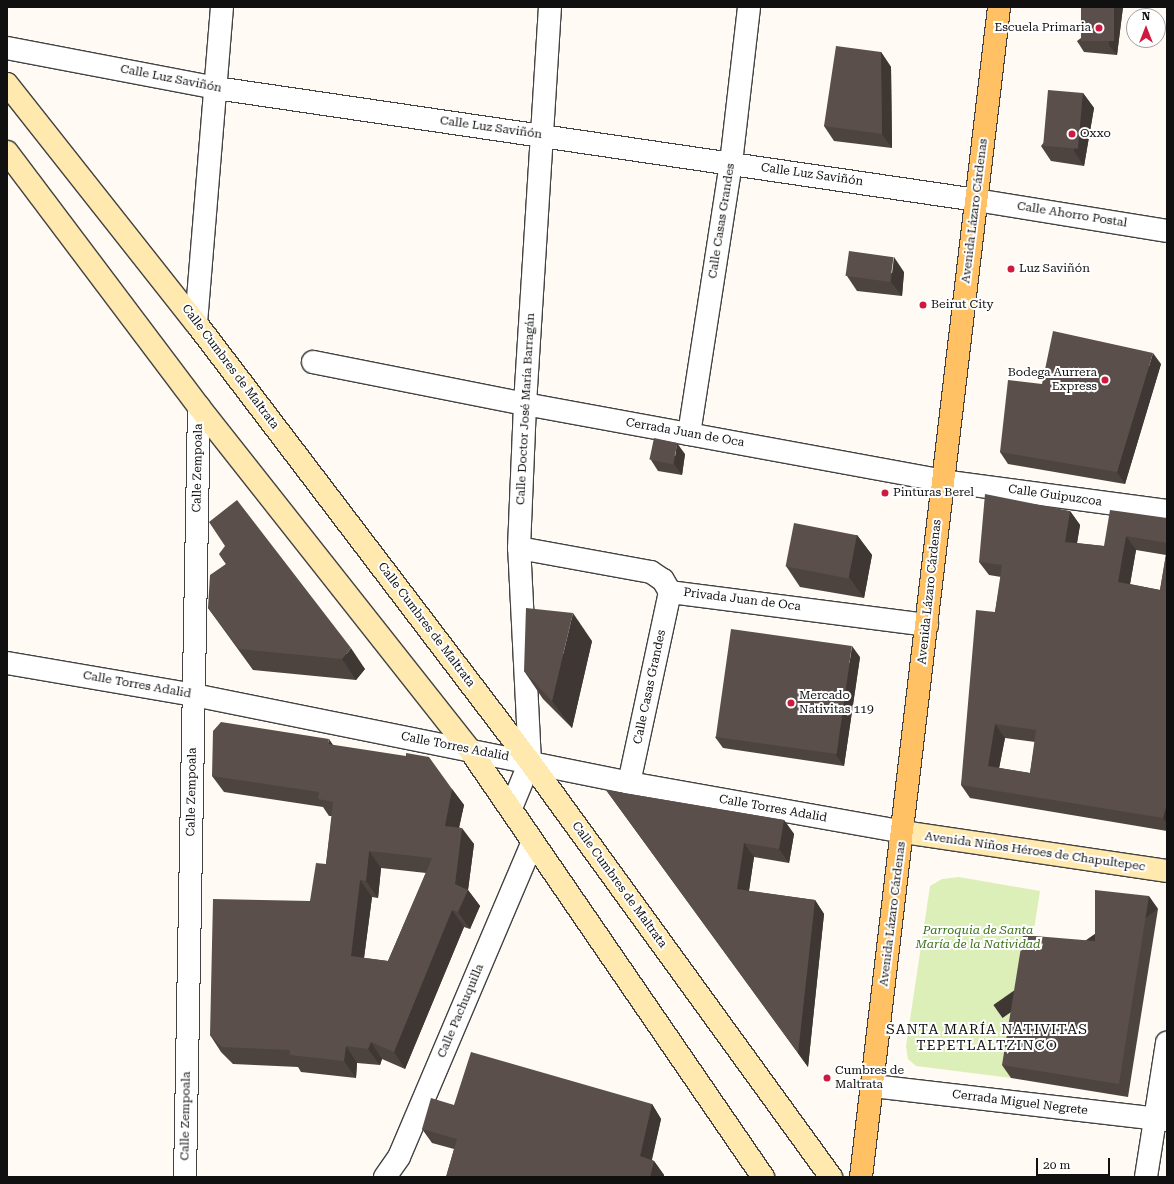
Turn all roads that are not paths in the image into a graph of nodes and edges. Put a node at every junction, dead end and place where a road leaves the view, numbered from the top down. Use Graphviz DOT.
graph roads {
  1 [pos="222,7"];
  2 [pos="550,7"];
  3 [pos="749,7"];
  4 [pos="999,7"];
  5 [pos="7,48"];
  6 [pos="7,84"];
  7 [pos="216,88"];
  8 [pos="542,136"];
  9 [pos="7,152"];
  10 [pos="731,164"];
  11 [pos="976,200"];
  12 [pos="1167,231"];
  13 [pos="196,322"];
  14 [pos="313,362"];
  15 [pos="525,404"];
  16 [pos="199,407"];
  17 [pos="688,434"];
  18 [pos="943,481"];
  19 [pos="1167,511"];
  20 [pos="519,548"];
  21 [pos="670,592"];
  22 [pos="927,625"];
  23 [pos="7,663"];
  24 [pos="194,695"];
  25 [pos="470,750"];
  26 [pos="530,762"];
  27 [pos="629,783"];
  28 [pos="511,808"];
  29 [pos="902,832"];
  30 [pos="533,842"];
  31 [pos="1167,872"];
  32 [pos="1167,1043"];
  33 [pos="873,1086"];
  34 [pos="1161,1119"];
  35 [pos="185,1177"];
  36 [pos="385,1177"];
  37 [pos="763,1177"];
  38 [pos="831,1177"];
  39 [pos="861,1177"];
  40 [pos="1146,1177"];
  1 -- 7 [label="street"];
  2 -- 8 [label="street, Calle Doctor José María Barragán"];
  3 -- 10 [label="street, Calle Casas Grandes"];
  4 -- 11 [label="main road, Avenida Lázaro Cárdenas"];
  5 -- 7 [label="street, Calle Luz Saviñón"];
  6 -- 13 [label="main road, Calle Cumbres de Maltrata"];
  7 -- 8 [label="street, Calle Luz Saviñón"];
  7 -- 13 [label="street"];
  8 -- 10 [label="street, Calle Luz Saviñón"];
  8 -- 15 [label="street, Calle Doctor José María Barragán"];
  9 -- 16 [label="main road"];
  10 -- 11 [label="street, Calle Luz Saviñón"];
  10 -- 17 [label="street, Calle Casas Grandes"];
  11 -- 12 [label="street, Calle Ahorro Postal"];
  11 -- 18 [label="main road, Avenida Lázaro Cárdenas"];
  13 -- 26 [label="main road, Calle Cumbres de Maltrata"];
  14 -- 15 [label="street, Cerrada Juan de Oca"];
  15 -- 17 [label="street, Cerrada Juan de Oca"];
  15 -- 20 [label="street, Calle Doctor José María Barragán"];
  16 -- 24 [label="street, Calle Zempoala"];
  16 -- 25 [label="main road"];
  17 -- 18 [label="street, Cerrada Juan de Oca"];
  18 -- 19 [label="street, Calle Guipuzcoa"];
  18 -- 22 [label="main road, Avenida Lázaro Cárdenas"];
  20 -- 21 [label="street, Privada Juan de Oca"];
  20 -- 26 [label="street, Calle Doctor José María Barragán"];
  21 -- 22 [label="street, Privada Juan de Oca"];
  21 -- 27 [label="street, Calle Casas Grandes"];
  22 -- 29 [label="main road, Avenida Lázaro Cárdenas"];
  23 -- 24 [label="street, Calle Torres Adalid"];
  24 -- 25 [label="street, Calle Torres Adalid"];
  24 -- 35 [label="street, Calle Zempoala"];
  25 -- 26 [label="street, Calle Torres Adalid"];
  25 -- 28 [label="main road"];
  26 -- 27 [label="street, Calle Torres Adalid"];
  26 -- 28 [label="street, Calle Doctor José María Barragán"];
  26 -- 38 [label="main road, Calle Cumbres de Maltrata"];
  27 -- 29 [label="street, Calle Torres Adalid"];
  28 -- 30 [label="main road"];
  29 -- 31 [label="main road, Avenida Niños Héroes de Chapultepec"];
  29 -- 33 [label="main road, Avenida Lázaro Cárdenas"];
  30 -- 36 [label="street, Calle Pachuquilla"];
  30 -- 37 [label="main road"];
  32 -- 34 [label="street"];
  33 -- 34 [label="street, Cerrada Miguel Negrete"];
  33 -- 39 [label="main road, Avenida Lázaro Cárdenas"];
  34 -- 40 [label="street"];
}
